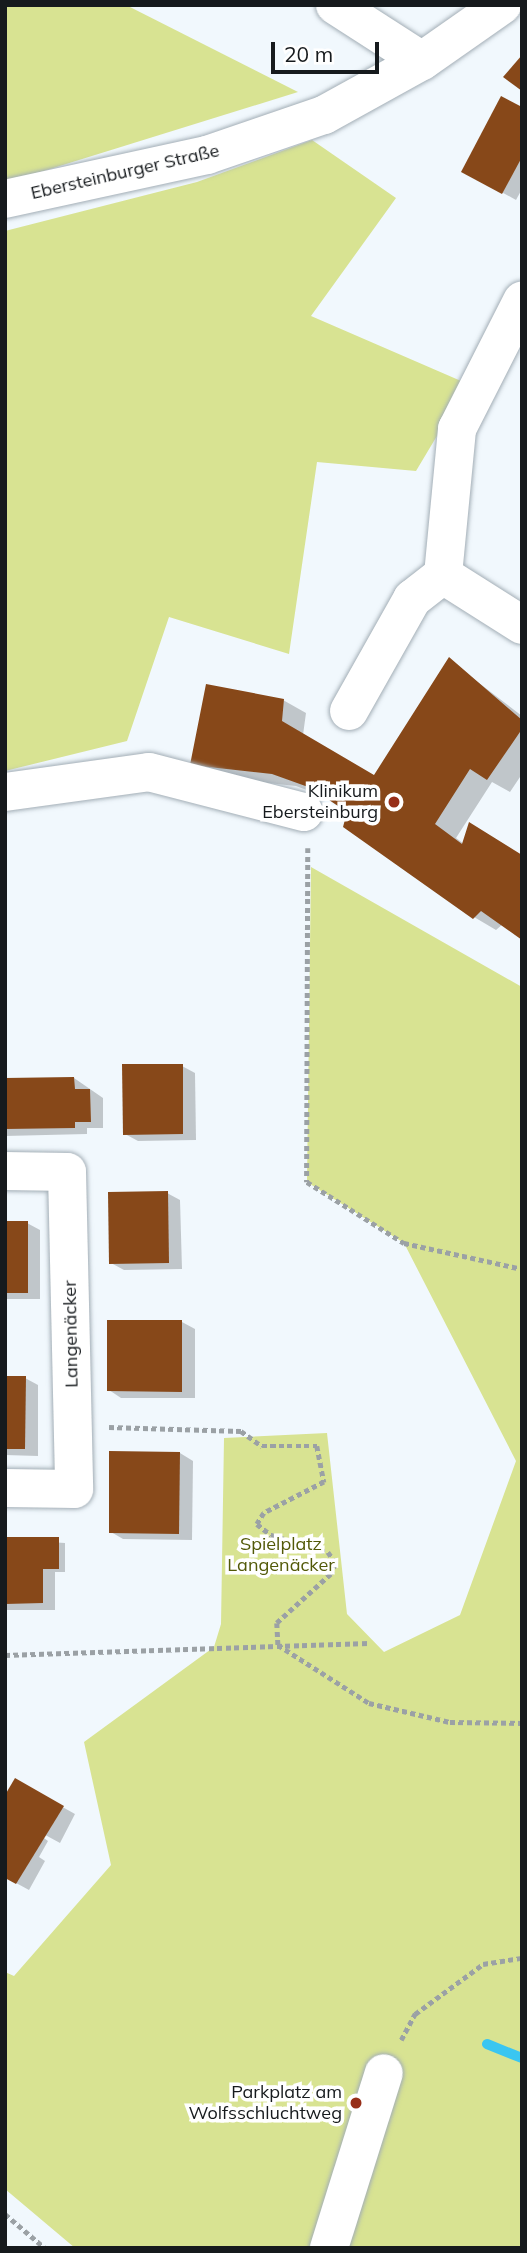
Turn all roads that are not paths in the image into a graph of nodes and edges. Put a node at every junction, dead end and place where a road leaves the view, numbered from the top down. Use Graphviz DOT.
graph roads {
  1 [pos="335,5"];
  2 [pos="502,5"];
  3 [pos="422,61"];
  4 [pos="5,199"];
  5 [pos="522,301"];
  6 [pos="443,575"];
  7 [pos="522,625"];
  8 [pos="349,711"];
  9 [pos="5,792"];
  10 [pos="304,812"];
  11 [pos="5,1171"];
  12 [pos="5,1488"];
  13 [pos="384,2073"];
  14 [pos="329,2248"];
  1 -- 3 [label="street"];
  2 -- 3 [label="street, Ebersteinburger Straße"];
  3 -- 4 [label="street, Ebersteinburger Straße"];
  5 -- 6 [label="street"];
  6 -- 7 [label="street"];
  6 -- 8 [label="street"];
  9 -- 10 [label="street"];
  11 -- 12 [label="street, Langenäcker"];
  13 -- 14 [label="street"];
}
